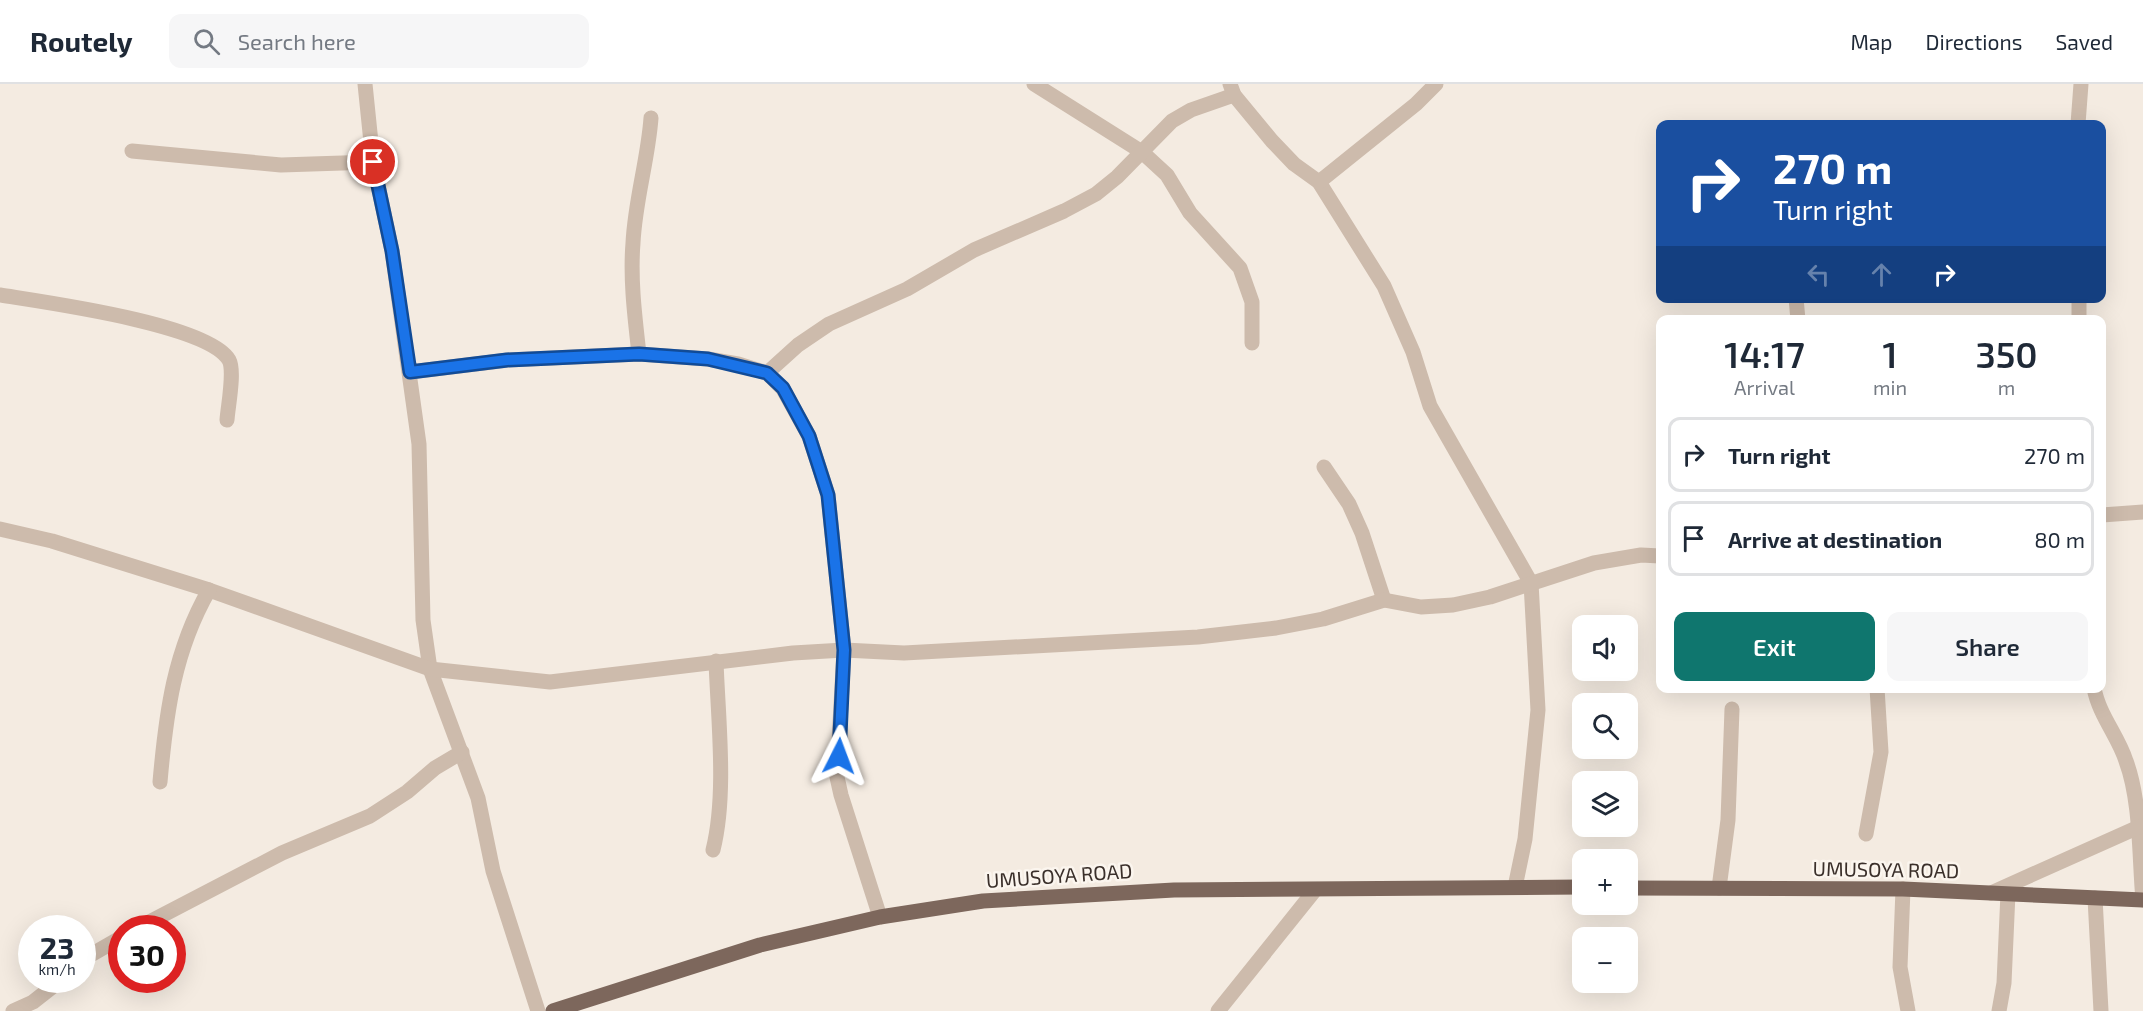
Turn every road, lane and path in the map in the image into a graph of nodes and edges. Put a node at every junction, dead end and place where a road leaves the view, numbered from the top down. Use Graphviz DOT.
graph roads {
  1 [pos="365,84"];
  2 [pos="1034,84"];
  3 [pos="1436,84"];
  4 [pos="2081,84"];
  5 [pos="1232,89"];
  6 [pos="651,118"];
  7 [pos="2078,120"];
  8 [pos="132,151"];
  9 [pos="1143,152"];
  10 [pos="373,162"];
  11 [pos="1319,182"];
  12 [pos="0,295"];
  13 [pos="1252,343"];
  14 [pos="639,354"];
  15 [pos="410,372"];
  16 [pos="767,373"];
  17 [pos="227,420"];
  18 [pos="1324,467"];
  19 [pos="2143,512"];
  20 [pos="2106,514"];
  21 [pos="0,529"];
  22 [pos="1656,556"];
  23 [pos="1531,583"];
  24 [pos="209,590"];
  25 [pos="1384,600"];
  26 [pos="844,650"];
  27 [pos="716,661"];
  28 [pos="430,669"];
  29 [pos="1877,693"];
  30 [pos="2096,693"];
  31 [pos="1732,709"];
  32 [pos="462,752"];
  33 [pos="160,782"];
  34 [pos="2140,826"];
  35 [pos="1866,834"];
  36 [pos="713,850"];
  37 [pos="1515,886"];
  38 [pos="1572,887"];
  39 [pos="1638,888"];
  40 [pos="1719,888"];
  41 [pos="1903,889"];
  42 [pos="1315,890"];
  43 [pos="1991,892"];
  44 [pos="2008,893"];
  45 [pos="2095,898"];
  46 [pos="2143,900"];
  47 [pos="163,915"];
  48 [pos="880,917"];
  49 [pos="44,993"];
  50 [pos="582,1007"];
  51 [pos="13,1011"];
  52 [pos="538,1011"];
  53 [pos="553,1011"];
  54 [pos="1218,1011"];
  55 [pos="1908,1011"];
  56 [pos="1999,1011"];
  57 [pos="2101,1011"];
  1 -- 10 [label="street"];
  2 -- 9 [label="street"];
  3 -- 11 [label="street"];
  4 -- 7 [label="street"];
  5 -- 9 [label="street"];
  5 -- 11 [label="street"];
  6 -- 14 [label="street"];
  8 -- 10 [label="street"];
  9 -- 13 [label="street"];
  9 -- 16 [label="street"];
  10 -- 15 [label="street"];
  11 -- 23 [label="street"];
  12 -- 17 [label="street"];
  14 -- 15 [label="street"];
  14 -- 16 [label="street"];
  15 -- 28 [label="street"];
  16 -- 26 [label="street"];
  18 -- 25 [label="street"];
  19 -- 20 [label="street"];
  21 -- 24 [label="street"];
  22 -- 23 [label="street"];
  23 -- 25 [label="street"];
  23 -- 37 [label="street"];
  24 -- 28 [label="street"];
  24 -- 33 [label="street"];
  25 -- 26 [label="street"];
  26 -- 27 [label="street"];
  26 -- 48 [label="street"];
  27 -- 28 [label="street"];
  27 -- 36 [label="street"];
  28 -- 32 [label="street"];
  29 -- 35 [label="street"];
  30 -- 34 [label="street"];
  31 -- 40 [label="street"];
  32 -- 47 [label="street"];
  32 -- 52 [label="street"];
  34 -- 43 [label="street"];
  34 -- 46 [label="street"];
  37 -- 38 [label="main road, UMUSOYA ROAD"];
  37 -- 42 [label="main road, UMUSOYA ROAD"];
  39 -- 40 [label="main road, UMUSOYA ROAD"];
  40 -- 41 [label="main road, UMUSOYA ROAD"];
  41 -- 43 [label="main road, UMUSOYA ROAD"];
  41 -- 55 [label="street"];
  42 -- 48 [label="main road, UMUSOYA ROAD"];
  42 -- 54 [label="street"];
  43 -- 44 [label="main road, UMUSOYA ROAD"];
  44 -- 45 [label="main road, UMUSOYA ROAD"];
  44 -- 56 [label="street"];
  45 -- 46 [label="main road, UMUSOYA ROAD"];
  45 -- 57 [label="street"];
  48 -- 50 [label="main road, UMUSOYA ROAD"];
  49 -- 51 [label="street"];
  50 -- 53 [label="main road, UMUSOYA ROAD"];
}
